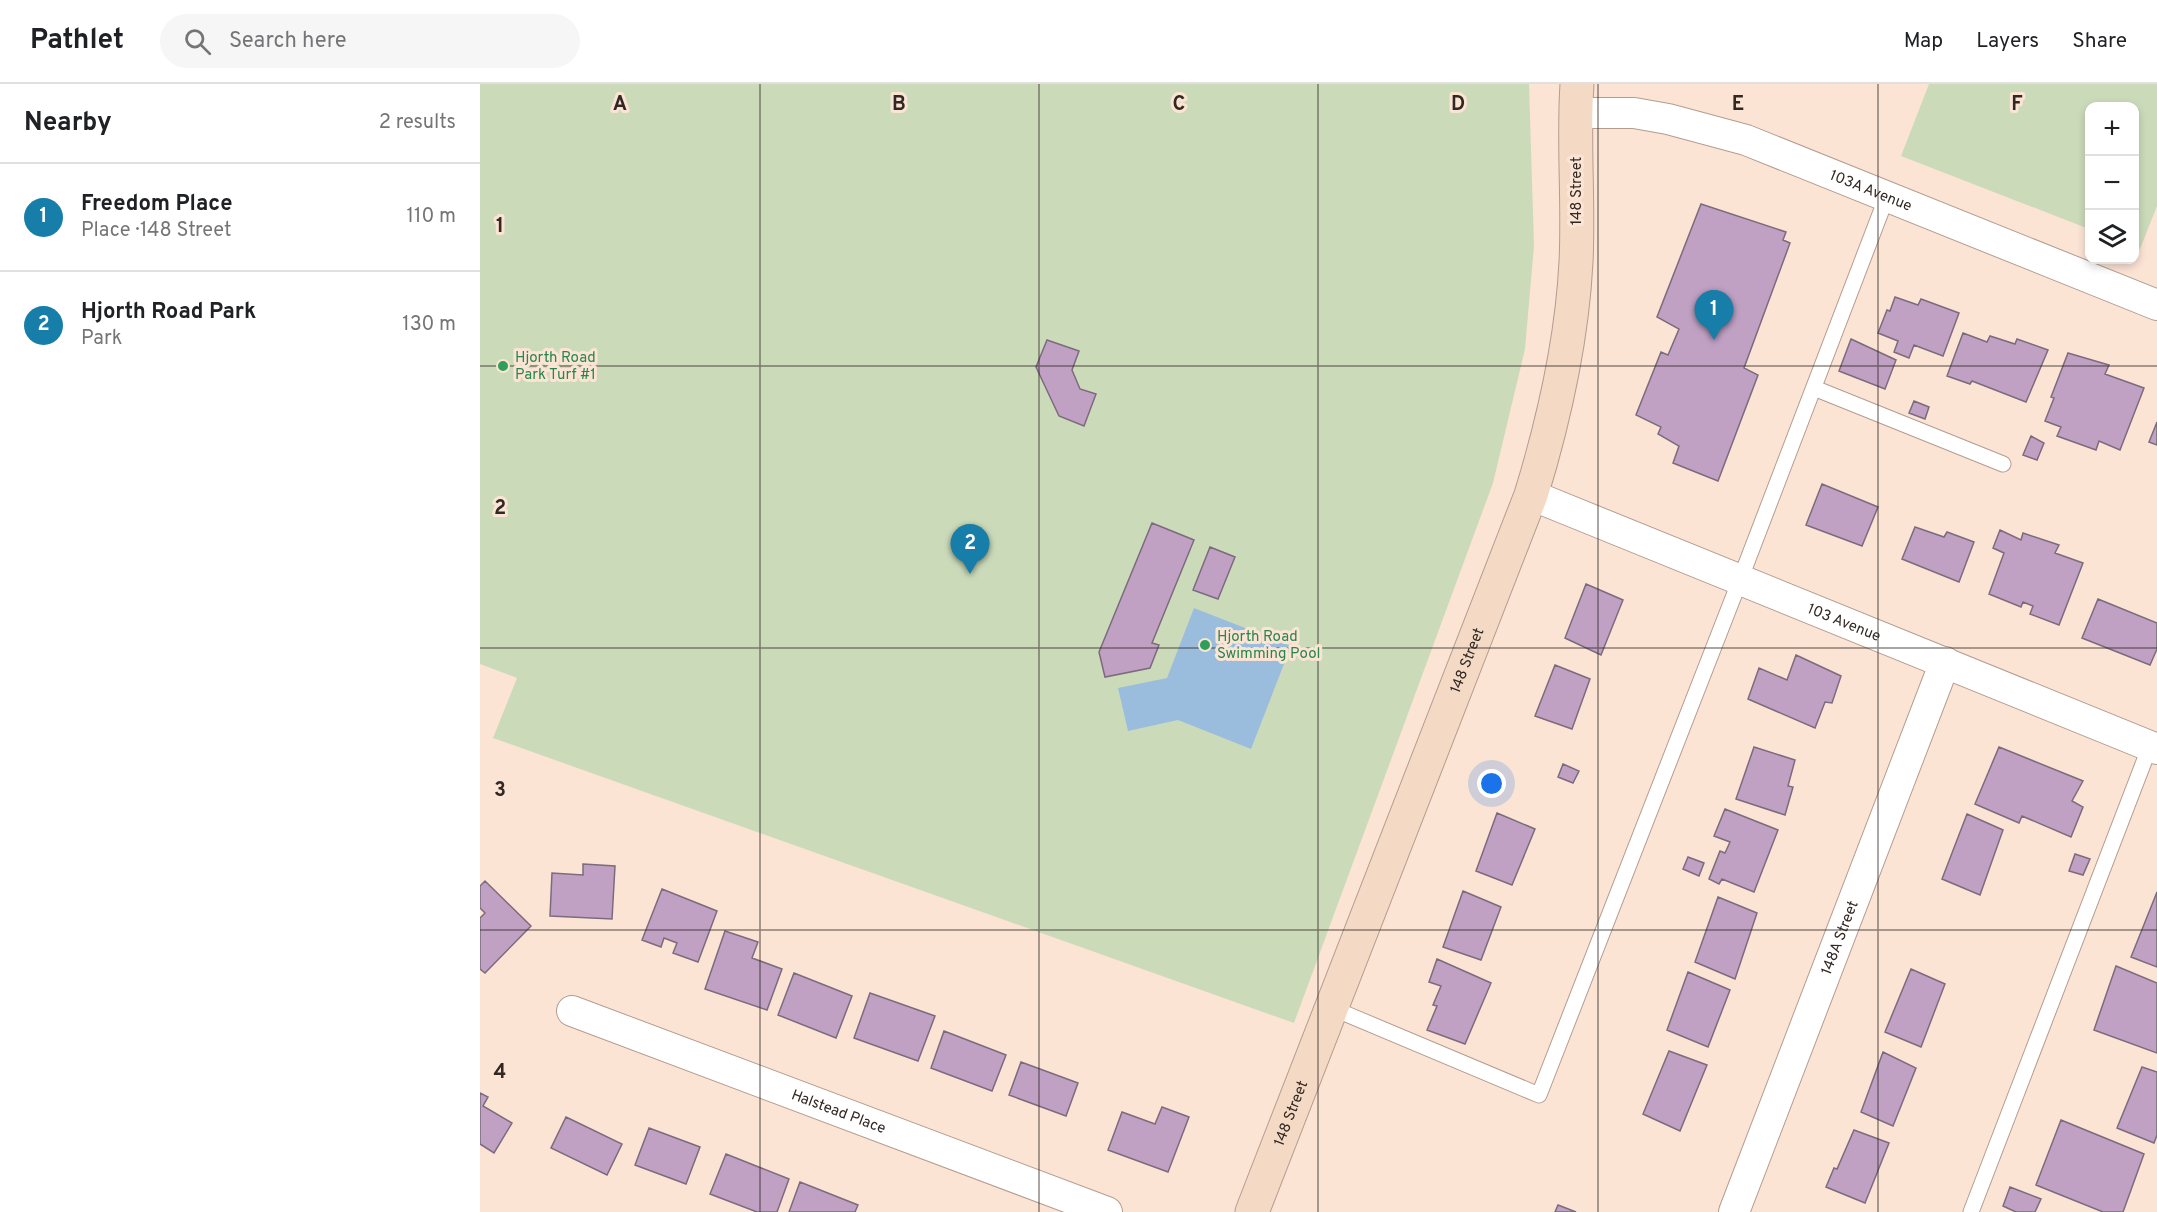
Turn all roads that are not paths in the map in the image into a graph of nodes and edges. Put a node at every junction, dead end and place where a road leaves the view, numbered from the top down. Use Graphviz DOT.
graph roads {
  1 [pos="1576,98"];
  2 [pos="1887,196"];
  3 [pos="2157,305"];
  4 [pos="1814,388"];
  5 [pos="2002,464"];
  6 [pos="1531,495"];
  7 [pos="1740,580"];
  8 [pos="1945,662"];
  9 [pos="2153,747"];
  10 [pos="1332,1008"];
  11 [pos="572,1011"];
  12 [pos="1107,1212"];
  13 [pos="1252,1212"];
  14 [pos="1734,1212"];
  15 [pos="1971,1212"];
  1 -- 2 [label="street, 103A Avenue"];
  1 -- 6 [label="main road, 148 Street"];
  2 -- 3 [label="street, 103A Avenue"];
  2 -- 4 [label="lane"];
  4 -- 5 [label="lane"];
  4 -- 7 [label="lane"];
  6 -- 7 [label="street, 103 Avenue"];
  6 -- 10 [label="main road, 148 Street"];
  7 -- 8 [label="street, 103 Avenue"];
  7 -- 10 [label="lane"];
  8 -- 9 [label="street, 103 Avenue"];
  8 -- 14 [label="street, 148A Street"];
  9 -- 15 [label="lane"];
  10 -- 13 [label="main road, 148 Street"];
  11 -- 12 [label="street, Halstead Place"];
}
